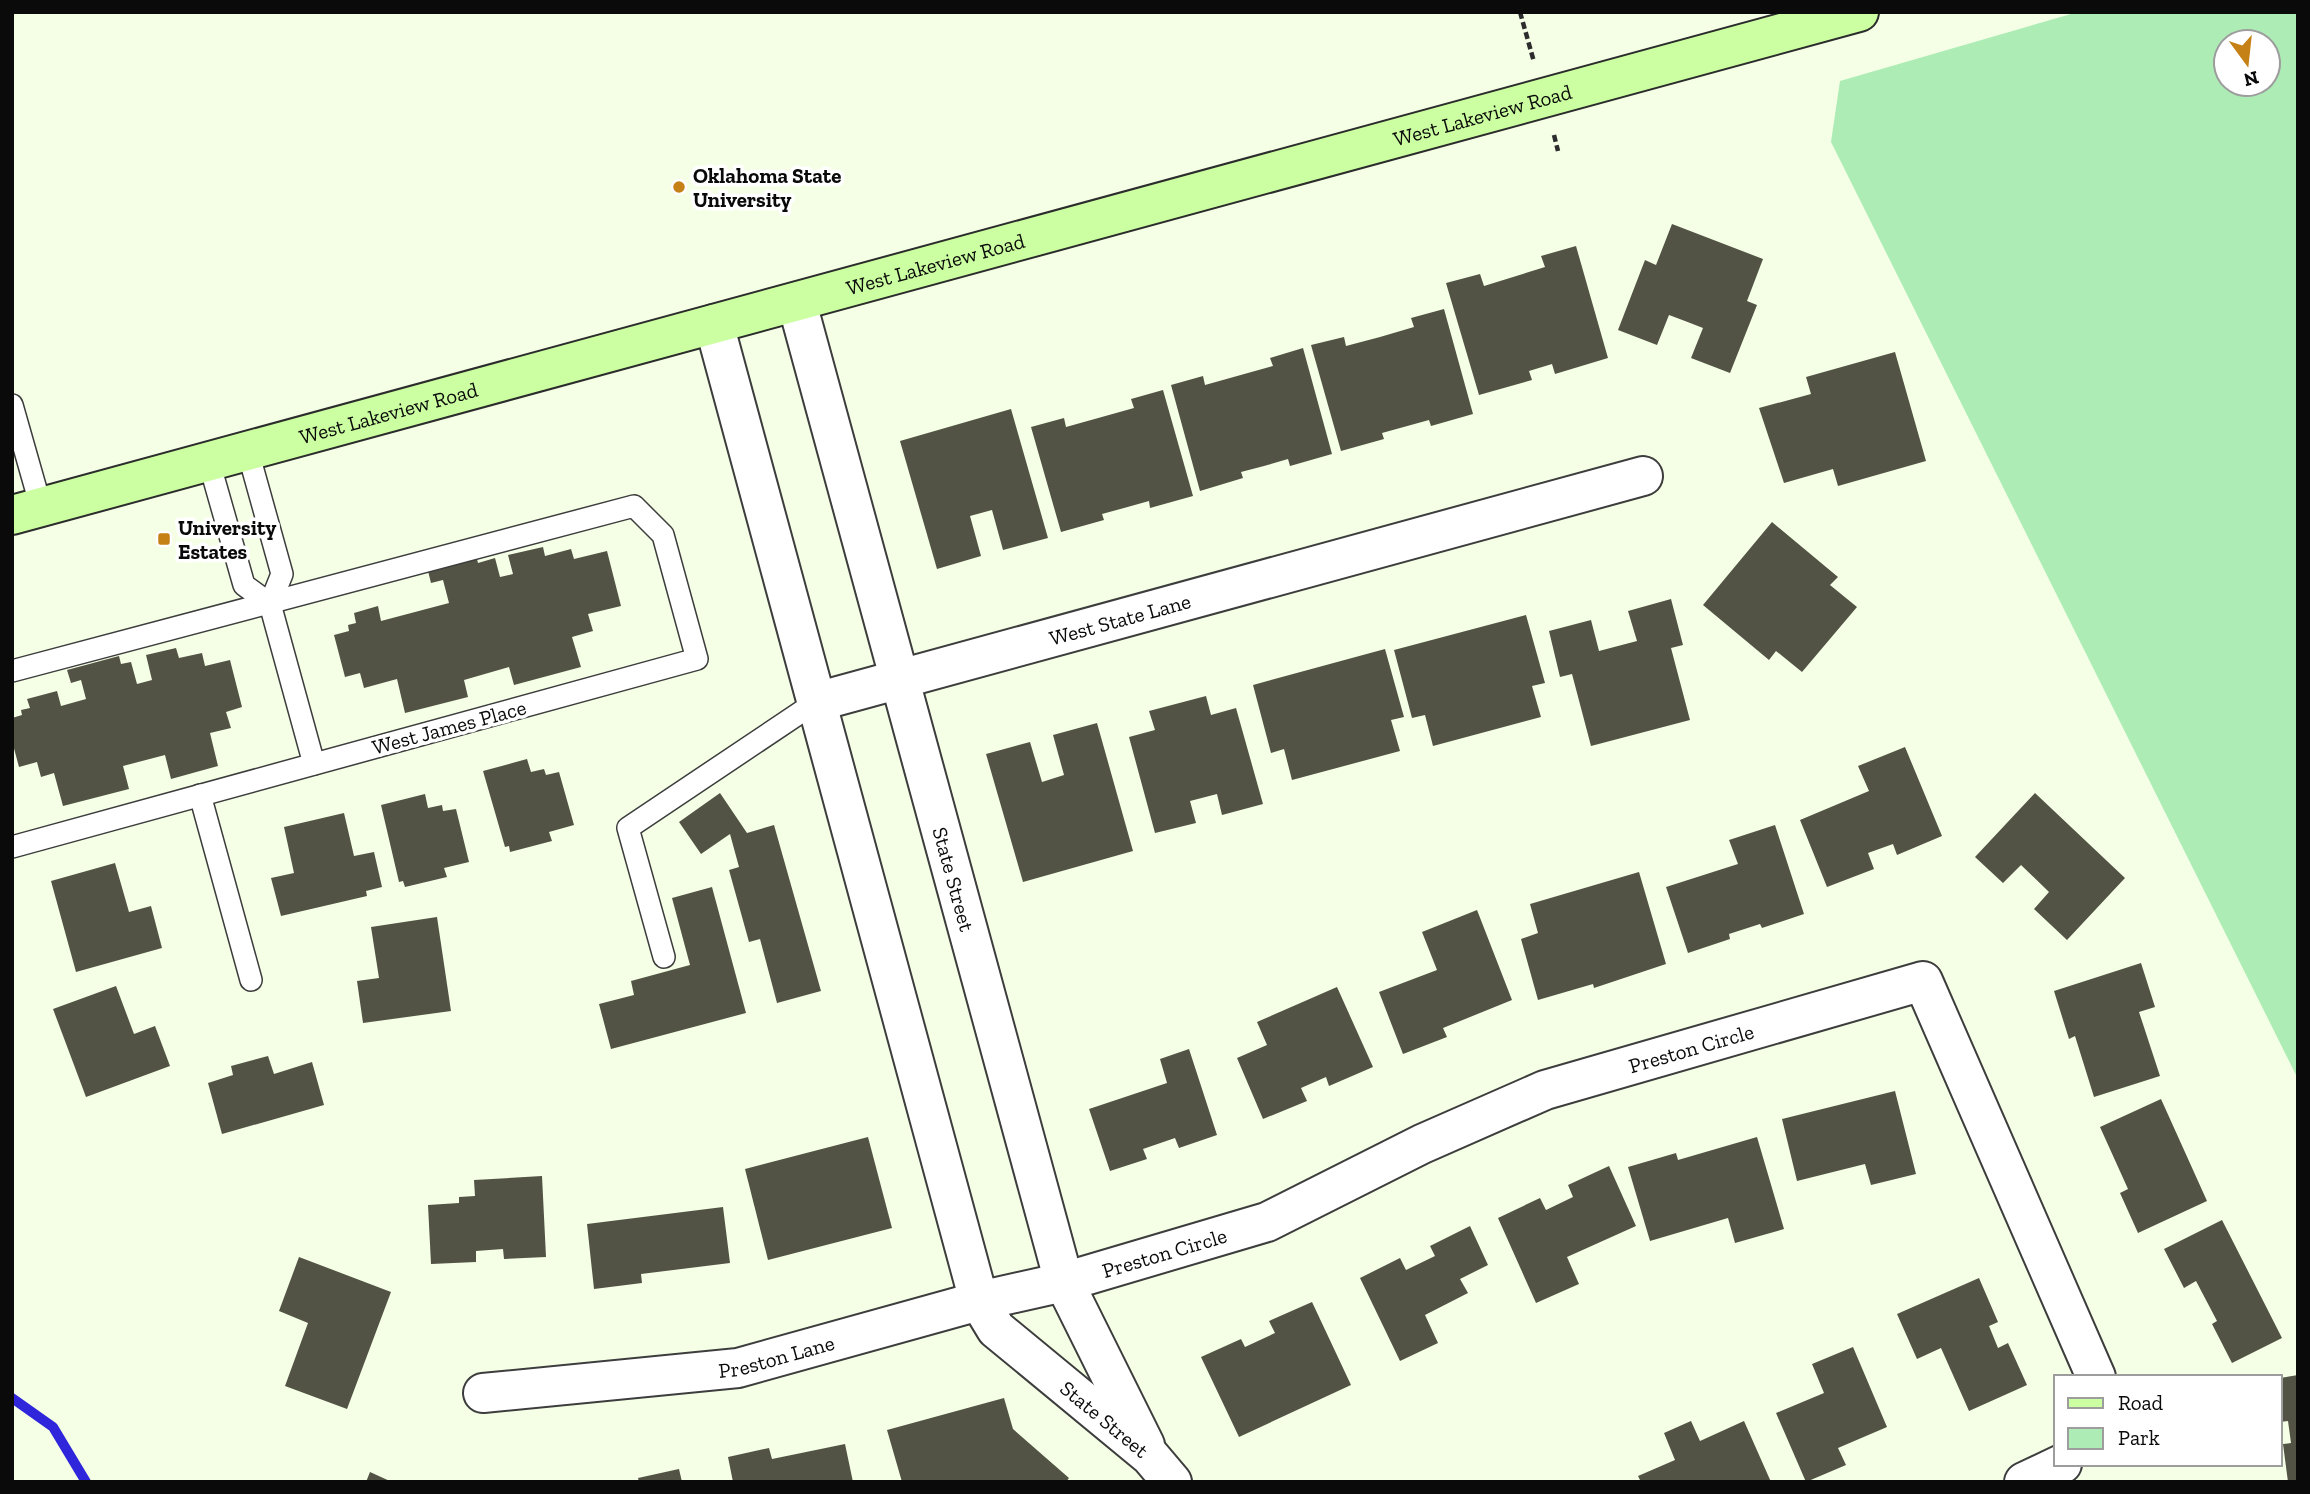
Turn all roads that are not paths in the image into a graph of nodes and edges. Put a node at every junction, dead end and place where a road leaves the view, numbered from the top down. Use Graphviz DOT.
graph roads {
  1 [pos="1860,12"];
  2 [pos="797,303"];
  3 [pos="714,324"];
  4 [pos="12,405"];
  5 [pos="248,452"];
  6 [pos="209,462"];
  7 [pos="1643,476"];
  8 [pos="27,511"];
  9 [pos="270,604"];
  10 [pos="12,671"];
  11 [pos="900,679"];
  12 [pos="816,702"];
  13 [pos="314,764"];
  14 [pos="200,795"];
  15 [pos="12,847"];
  16 [pos="664,957"];
  17 [pos="250,980"];
  18 [pos="1064,1282"];
  19 [pos="979,1301"];
  20 [pos="2095,1375"];
  21 [pos="483,1394"];
  22 [pos="2058,1466"];
  23 [pos="1161,1469"];
  24 [pos="2024,1482"];
  1 -- 2 [label="main road, West Lakeview Road"];
  2 -- 3 [label="main road, West Lakeview Road"];
  2 -- 11 [label="street, State Street"];
  3 -- 5 [label="main road, West Lakeview Road"];
  3 -- 12 [label="street, State Street"];
  4 -- 8 [label="lane"];
  5 -- 6 [label="main road, West Lakeview Road"];
  5 -- 9 [label="lane"];
  6 -- 8 [label="main road, West Lakeview Road"];
  6 -- 9 [label="lane"];
  7 -- 11 [label="street, West State Lane"];
  9 -- 10 [label="lane"];
  9 -- 13 [label="lane"];
  9 -- 13 [label="lane, West James Place"];
  11 -- 12 [label="street, West State Lane"];
  11 -- 18 [label="street, State Street"];
  12 -- 16 [label="lane, West State Lane"];
  12 -- 19 [label="street, State Street"];
  13 -- 14 [label="lane, West James Place"];
  14 -- 15 [label="lane, West James Place"];
  14 -- 17 [label="lane"];
  18 -- 19 [label="street, Preston Lane"];
  18 -- 20 [label="street, Preston Circle"];
  18 -- 23 [label="street, State Street"];
  19 -- 21 [label="street, Preston Lane"];
  19 -- 23 [label="street, State Street"];
  22 -- 24 [label="street"];
}
